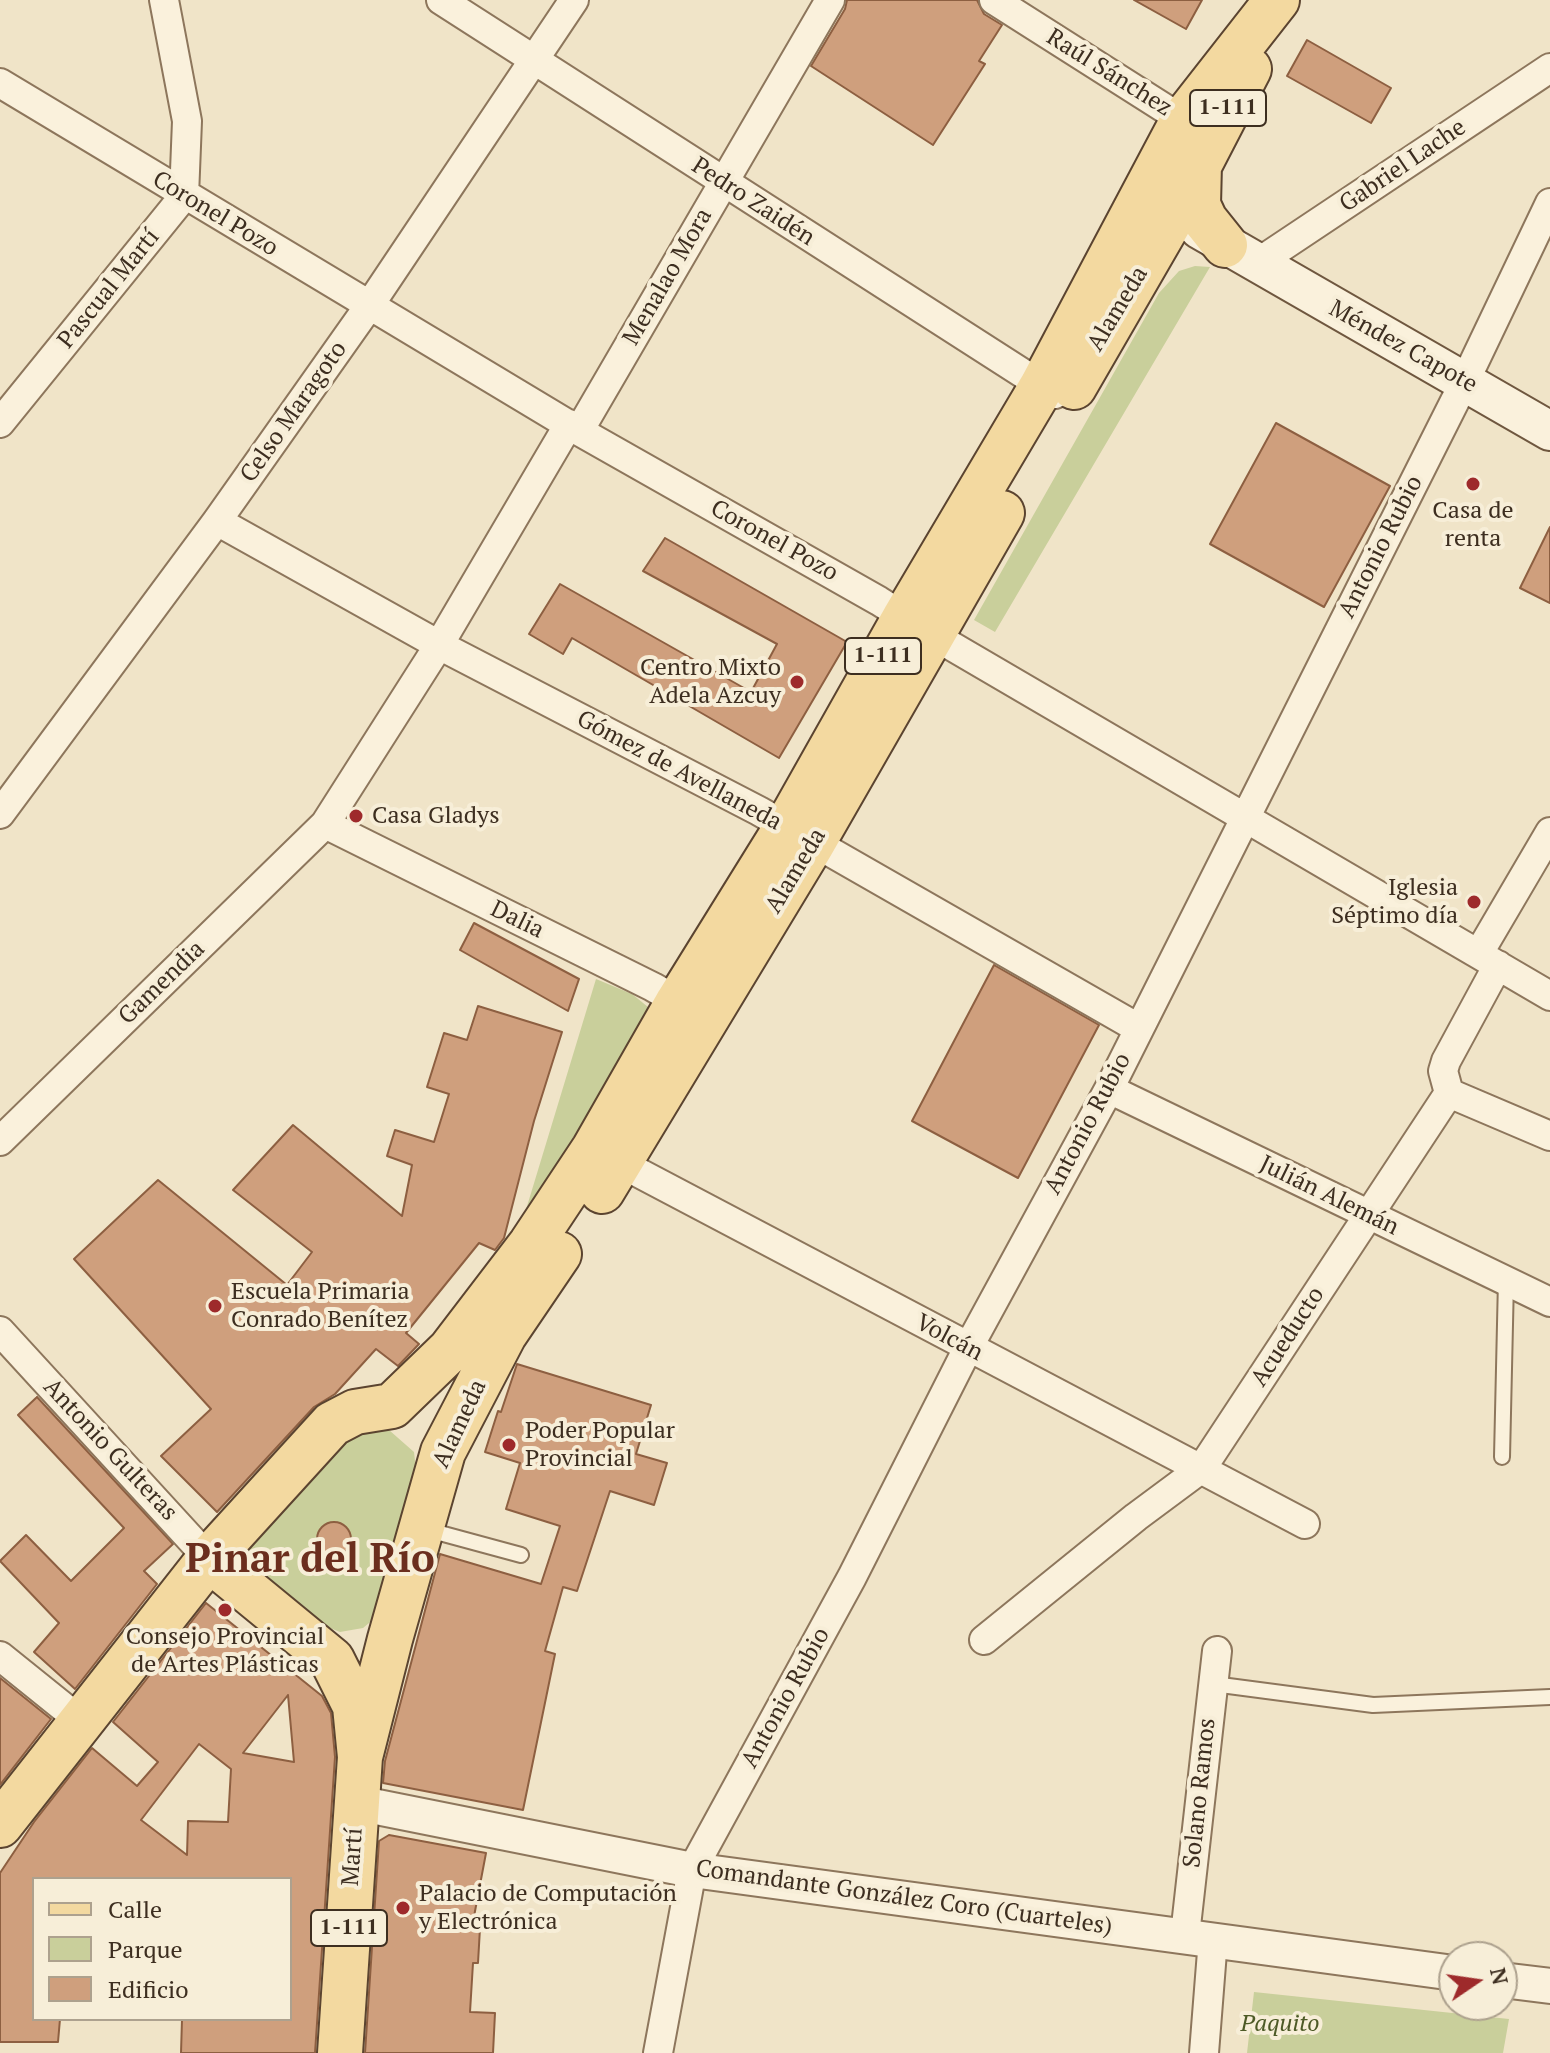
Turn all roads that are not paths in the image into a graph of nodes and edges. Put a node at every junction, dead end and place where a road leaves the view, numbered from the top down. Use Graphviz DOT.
graph roads {
  1 [pos="164,0"];
  2 [pos="441,0"];
  3 [pos="574,0"];
  4 [pos="830,0"];
  5 [pos="994,0"];
  6 [pos="1277,0"];
  7 [pos="1027,9"];
  8 [pos="533,58"];
  9 [pos="1550,68"];
  10 [pos="1223,71"];
  11 [pos="0,83"];
  12 [pos="1183,120"];
  13 [pos="1199,163"];
  14 [pos="722,183"];
  15 [pos="184,196"];
  16 [pos="1550,203"];
  17 [pos="1174,214"];
  18 [pos="1241,254"];
  19 [pos="1143,267"];
  20 [pos="369,306"];
  21 [pos="1465,381"];
  22 [pos="1053,385"];
  23 [pos="0,423"];
  24 [pos="574,428"];
  25 [pos="1550,431"];
  26 [pos="217,521"];
  27 [pos="918,626"];
  28 [pos="439,645"];
  29 [pos="0,814"];
  30 [pos="1245,818"];
  31 [pos="325,824"];
  32 [pos="1550,832"];
  33 [pos="799,836"];
  34 [pos="1488,959"];
  35 [pos="1550,996"];
  36 [pos="693,1010"];
  37 [pos="1138,1028"];
  38 [pos="1109,1089"];
  39 [pos="1449,1093"];
  40 [pos="1550,1136"];
  41 [pos="0,1141"];
  42 [pos="607,1156"];
  43 [pos="1368,1216"];
  44 [pos="1506,1280"];
  45 [pos="1550,1302"];
  46 [pos="0,1331"];
  47 [pos="968,1348"];
  48 [pos="392,1406"];
  49 [pos="443,1452"];
  50 [pos="1502,1457"];
  51 [pos="1202,1468"];
  52 [pos="1305,1524"];
  53 [pos="421,1528"];
  54 [pos="521,1555"];
  55 [pos="209,1559"];
  56 [pos="390,1639"];
  57 [pos="984,1640"];
  58 [pos="1217,1651"];
  59 [pos="0,1656"];
  60 [pos="332,1660"];
  61 [pos="1211,1688"];
  62 [pos="1550,1697"];
  63 [pos="82,1722"];
  64 [pos="360,1757"];
  65 [pos="357,1803"];
  66 [pos="0,1825"];
  67 [pos="692,1870"];
  68 [pos="1199,1937"];
  69 [pos="1438,1971"];
  70 [pos="1518,1982"];
  71 [pos="1550,1986"];
  72 [pos="340,2053"];
  73 [pos="658,2053"];
  74 [pos="1204,2053"];
  1 -- 15 [label="street"];
  2 -- 8 [label="street, Pedro Zaidén"];
  3 -- 8 [label="street, Celso Maragoto"];
  4 -- 14 [label="street, Menalao Mora"];
  5 -- 7 [label="street, Raúl Sánchez"];
  6 -- 10 [label="main road, Alameda / 1-111"];
  6 -- 13 [label="main road, Alameda / 1-111"];
  7 -- 12 [label="street, Raúl Sánchez"];
  8 -- 14 [label="street, Pedro Zaidén"];
  8 -- 20 [label="street, Celso Maragoto"];
  9 -- 18 [label="street, Gabriel Lache"];
  10 -- 12 [label="main road, Alameda / 1-111"];
  10 -- 17 [label="main road"];
  11 -- 15 [label="street, Coronel Pozo"];
  12 -- 22 [label="main road, Alameda / 1-111"];
  13 -- 17 [label="main road, Alameda / 1-111"];
  13 -- 18 [label="main road"];
  14 -- 22 [label="street, Pedro Zaidén"];
  14 -- 24 [label="street, Menalao Mora"];
  15 -- 20 [label="street, Coronel Pozo"];
  15 -- 23 [label="street, Pascual Martí"];
  16 -- 21 [label="street, Antonio Rubio"];
  17 -- 18 [label="main road, Méndez Capote"];
  17 -- 19 [label="main road, Alameda / 1-111"];
  17 -- 22 [label="main road"];
  18 -- 19 [label="main road"];
  18 -- 21 [label="main road, Méndez Capote"];
  19 -- 22 [label="main road, Alameda / 1-111"];
  20 -- 24 [label="street, Coronel Pozo"];
  20 -- 26 [label="street, Celso Maragoto"];
  21 -- 25 [label="main road, Méndez Capote"];
  21 -- 30 [label="street, Antonio Rubio"];
  22 -- 27 [label="main road, Alameda / 1-111"];
  24 -- 27 [label="street, Coronel Pozo"];
  24 -- 28 [label="street, Menalao Mora"];
  26 -- 28 [label="street, Gómez de Avellaneda"];
  26 -- 29 [label="street, Celso Maragoto"];
  27 -- 30 [label="street, Coronel Pozo"];
  27 -- 33 [label="main road, Alameda / 1-111"];
  28 -- 31 [label="street, Menalao Mora"];
  28 -- 33 [label="street, Gómez de Avellaneda"];
  30 -- 34 [label="street, Coronel Pozo"];
  30 -- 37 [label="street, Antonio Rubio"];
  31 -- 36 [label="street, Dalia"];
  31 -- 41 [label="street, Gamendia"];
  32 -- 34 [label="street"];
  33 -- 36 [label="main road, Alameda / 1-111"];
  33 -- 37 [label="street, Gómez de Avellaneda"];
  34 -- 35 [label="street, Coronel Pozo"];
  34 -- 39 [label="street"];
  36 -- 42 [label="main road, Alameda / 1-111"];
  37 -- 38 [label="street, Antonio Rubio"];
  38 -- 43 [label="street, Julián Alemán"];
  38 -- 47 [label="street, Antonio Rubio"];
  39 -- 40 [label="street"];
  39 -- 43 [label="street, Acueducto"];
  42 -- 47 [label="street, Volcán"];
  42 -- 48 [label="main road, Alameda / 1-111"];
  42 -- 49 [label="main road, Alameda / 1-111"];
  43 -- 44 [label="street, Julián Alemán"];
  43 -- 51 [label="street, Acueducto"];
  44 -- 45 [label="street, Julián Alemán"];
  44 -- 50 [label="lane"];
  46 -- 55 [label="street, Antonio Gulteras"];
  47 -- 51 [label="street, Volcán"];
  47 -- 67 [label="street, Antonio Rubio"];
  48 -- 49 [label="main road"];
  48 -- 55 [label="main road"];
  49 -- 53 [label="main road, Alameda / 1-111"];
  51 -- 52 [label="street, Volcán"];
  51 -- 57 [label="street, Acueducto"];
  53 -- 54 [label="lane"];
  53 -- 56 [label="main road, Alameda / 1-111"];
  55 -- 60 [label="main road, Antonio Gulteras / 1-111"];
  55 -- 63 [label="main road"];
  56 -- 60 [label="main road"];
  56 -- 64 [label="main road, Alameda / 1-111"];
  58 -- 61 [label="street, Solano Ramos"];
  59 -- 63 [label="street"];
  60 -- 64 [label="main road, Antonio Gulteras / 1-111"];
  61 -- 62 [label="lane"];
  61 -- 68 [label="street, Solano Ramos"];
  63 -- 66 [label="main road"];
  64 -- 65 [label="main road, Martí / 1-111"];
  65 -- 67 [label="street, Comandante González Coro (Cuarteles)"];
  65 -- 72 [label="main road, Martí / 1-111"];
  67 -- 68 [label="street, Comandante González Coro (Cuarteles)"];
  67 -- 73 [label="street, Antonio Rubio"];
  68 -- 69 [label="street, Comandante González Coro (Cuarteles)"];
  68 -- 74 [label="street, Solano Ramos"];
  70 -- 71 [label="street"];
}
